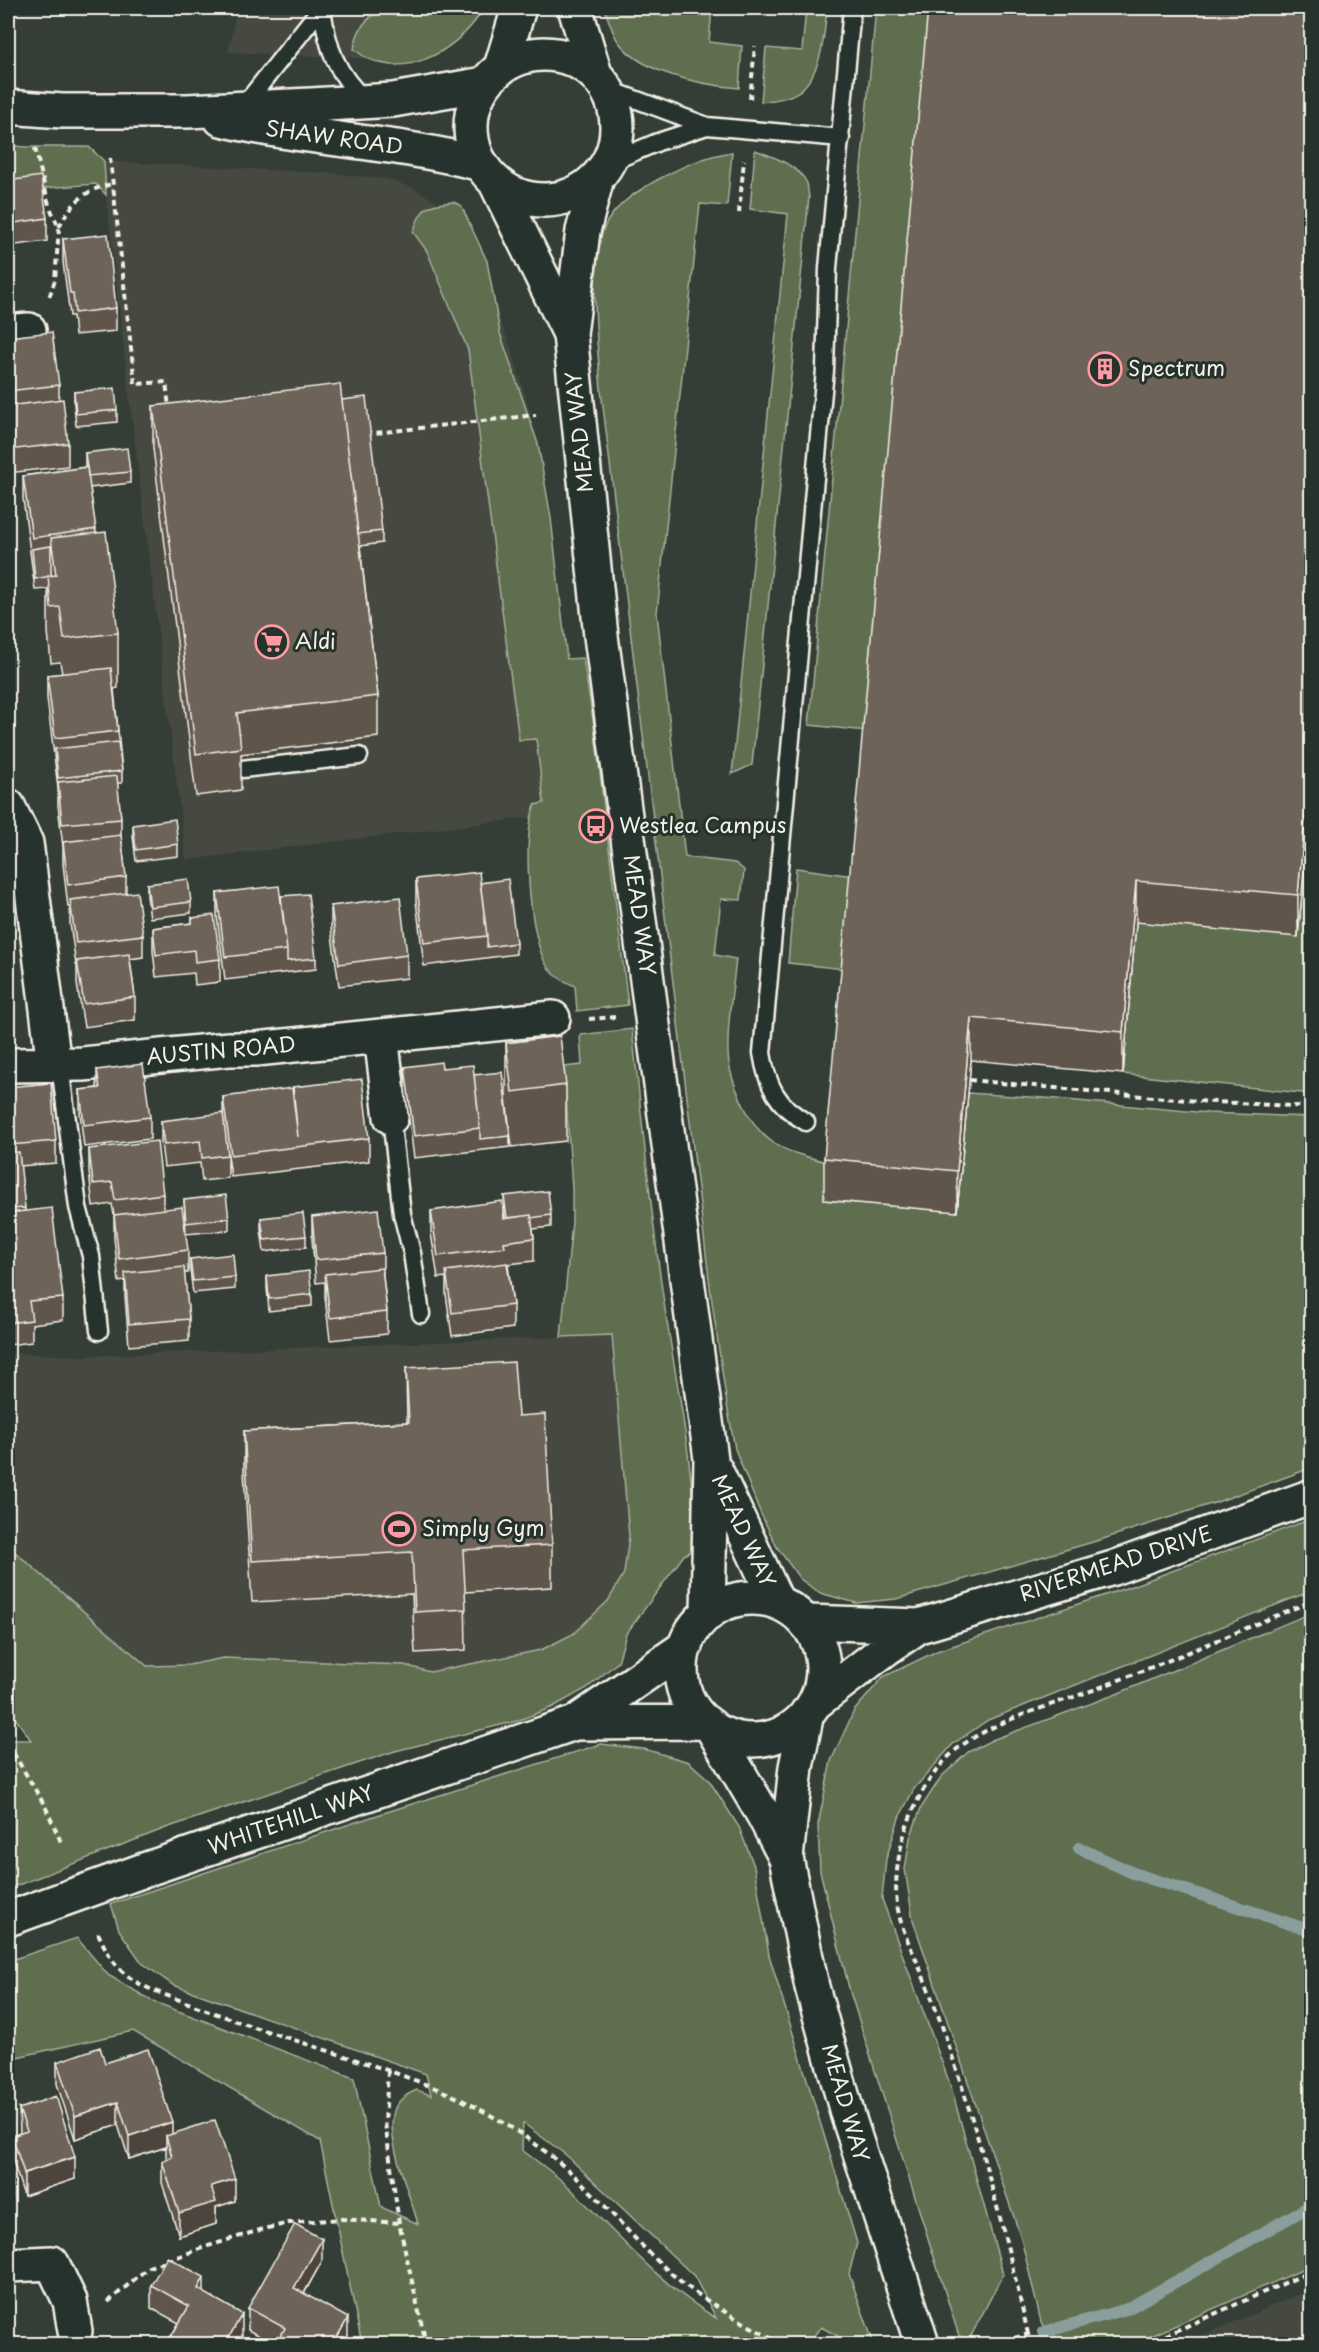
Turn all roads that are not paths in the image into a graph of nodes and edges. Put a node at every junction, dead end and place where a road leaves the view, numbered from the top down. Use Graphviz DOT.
graph roads {
  1 [pos="321,8"];
  2 [pos="519,8"];
  3 [pos="575,8"];
  4 [pos="852,8"];
  5 [pos="493,76"];
  6 [pos="600,81"];
  7 [pos="367,102"];
  8 [pos="8,107"];
  9 [pos="242,108"];
  10 [pos="188,111"];
  11 [pos="707,126"];
  12 [pos="841,138"];
  13 [pos="602,170"];
  14 [pos="488,172"];
  15 [pos="570,334"];
  16 [pos="359,756"];
  17 [pos="242,769"];
  18 [pos="8,806"];
  19 [pos="553,1018"];
  20 [pos="381,1036"];
  21 [pos="8,1065"];
  22 [pos="57,1065"];
  23 [pos="391,1117"];
  24 [pos="806,1122"];
  25 [pos="421,1314"];
  26 [pos="99,1331"];
  27 [pos="711,1459"];
  28 [pos="1311,1496"];
  29 [pos="777,1602"];
  30 [pos="708,1614"];
  31 [pos="806,1622"];
  32 [pos="919,1626"];
  33 [pos="685,1647"];
  34 [pos="811,1708"];
  35 [pos="575,1723"];
  36 [pos="708,1724"];
  37 [pos="786,1858"];
  38 [pos="8,1918"];
  39 [pos="8,2265"];
  40 [pos="74,2340"];
  41 [pos="921,2344"];
  1 -- 7 [label="lane"];
  1 -- 9 [label="lane"];
  2 -- 5 [label="main road"];
  3 -- 6 [label="main road"];
  4 -- 12 [label="lane"];
  5 -- 6 [label="main road"];
  5 -- 7 [label="main road, SHAW ROAD"];
  5 -- 14 [label="main road"];
  6 -- 11 [label="lane"];
  6 -- 13 [label="main road"];
  7 -- 9 [label="main road, SHAW ROAD"];
  8 -- 10 [label="main road, SHAW ROAD"];
  9 -- 10 [label="main road, SHAW ROAD"];
  10 -- 14 [label="main road, SHAW ROAD"];
  11 -- 12 [label="lane"];
  11 -- 13 [label="lane"];
  12 -- 24 [label="lane"];
  13 -- 14 [label="main road"];
  13 -- 15 [label="main road, MEAD WAY"];
  14 -- 15 [label="main road, MEAD WAY"];
  15 -- 27 [label="main road, MEAD WAY"];
  16 -- 17 [label="lane"];
  18 -- 22 [label="main road"];
  19 -- 20 [label="main road, AUSTIN ROAD"];
  20 -- 22 [label="main road, AUSTIN ROAD"];
  20 -- 23 [label="main road"];
  21 -- 22 [label="main road, AUSTIN ROAD"];
  22 -- 26 [label="lane"];
  23 -- 25 [label="lane"];
  27 -- 29 [label="main road, MEAD WAY"];
  27 -- 30 [label="main road, MEAD WAY"];
  28 -- 32 [label="main road, RIVERMEAD DRIVE"];
  29 -- 30 [label="main road"];
  29 -- 31 [label="main road"];
  30 -- 33 [label="main road"];
  31 -- 32 [label="main road"];
  31 -- 34 [label="main road"];
  32 -- 34 [label="main road"];
  33 -- 35 [label="main road, WHITEHILL WAY"];
  33 -- 36 [label="main road"];
  34 -- 36 [label="main road"];
  34 -- 37 [label="main road, MEAD WAY"];
  35 -- 36 [label="main road, WHITEHILL WAY"];
  35 -- 38 [label="main road, WHITEHILL WAY"];
  36 -- 37 [label="main road, MEAD WAY"];
  37 -- 41 [label="main road, MEAD WAY"];
  39 -- 40 [label="main road"];
}
